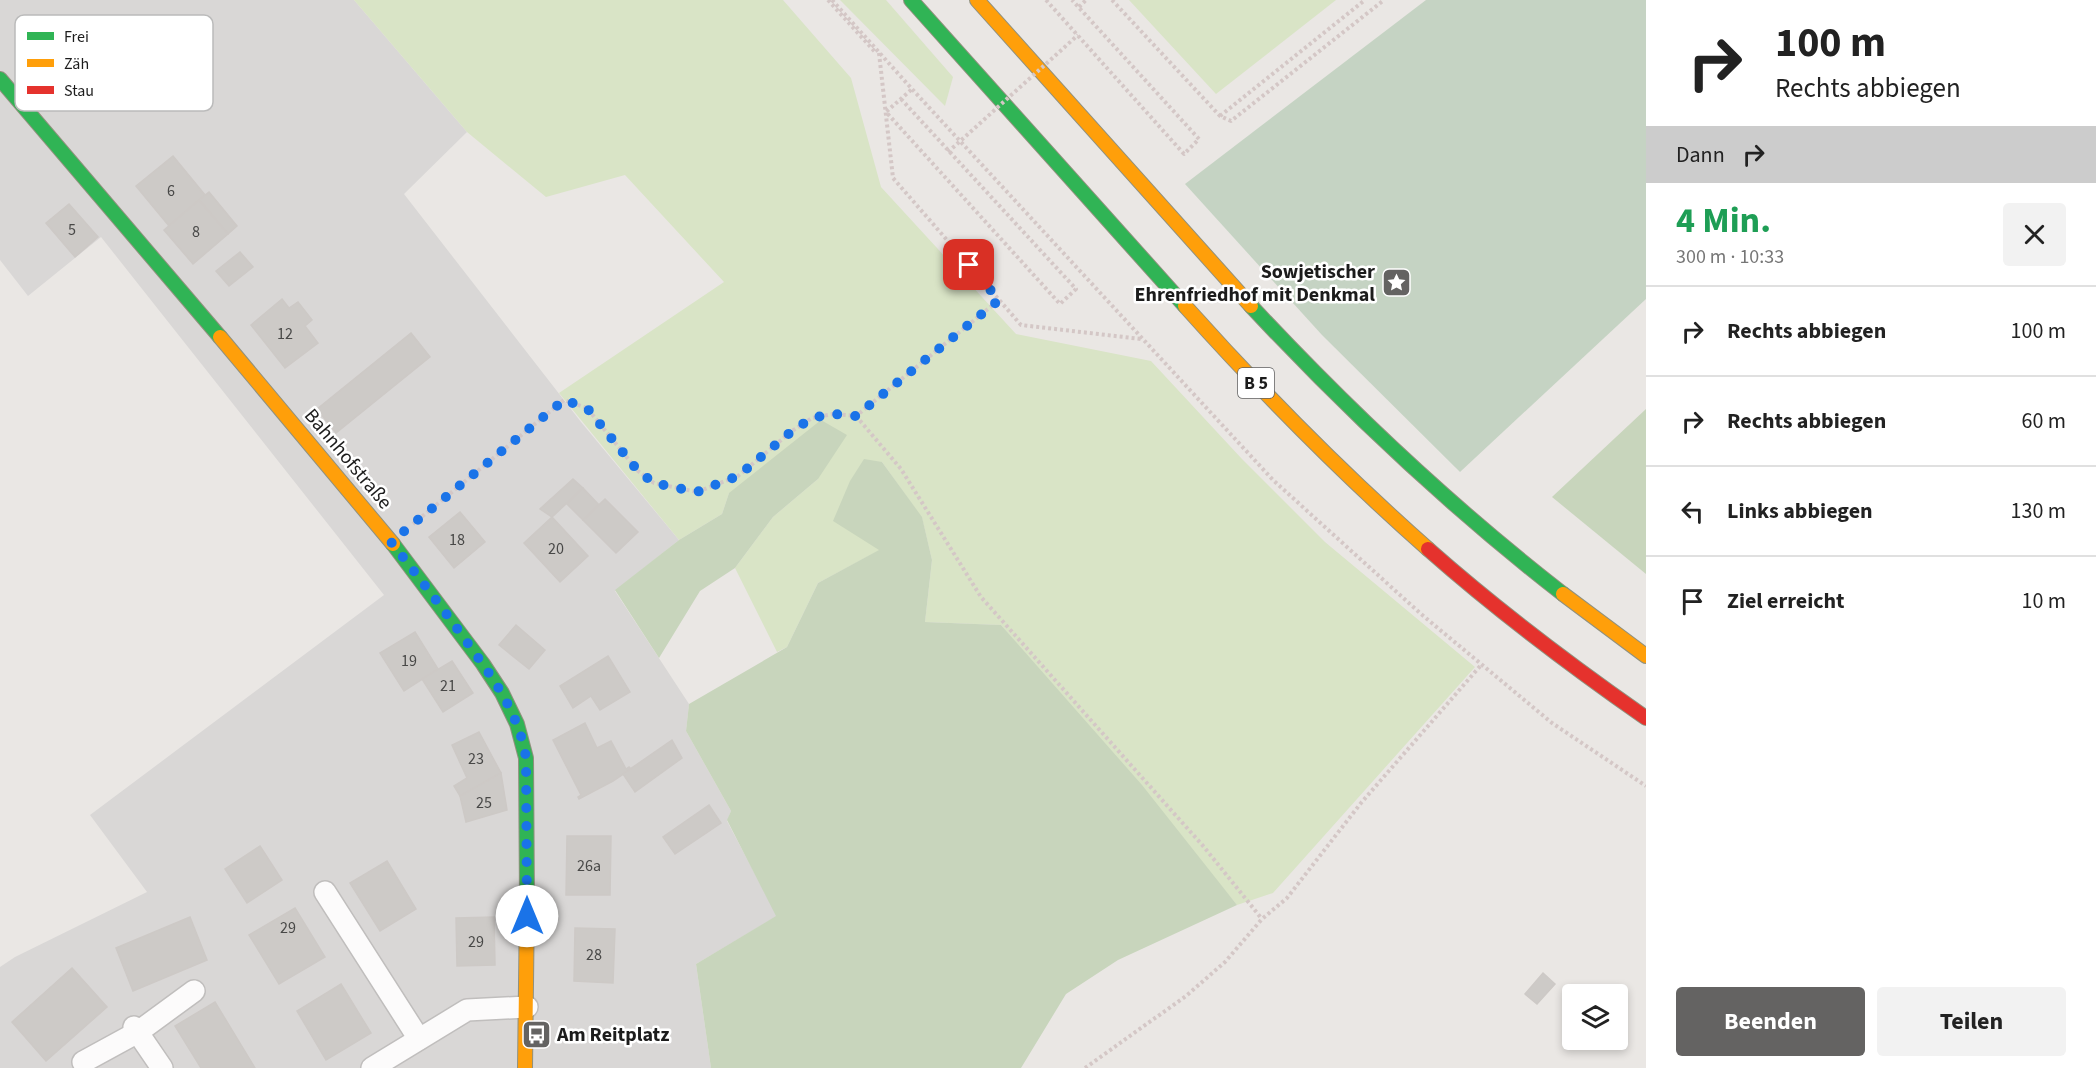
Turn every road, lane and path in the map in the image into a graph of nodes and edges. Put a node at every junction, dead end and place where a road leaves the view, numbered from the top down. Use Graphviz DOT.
graph roads {
  1 [pos="830,0"];
  2 [pos="911,0"];
  3 [pos="977,0"];
  4 [pos="1046,0"];
  5 [pos="1072,0"];
  6 [pos="1086,0"];
  7 [pos="1112,0"];
  8 [pos="1365,0"];
  9 [pos="1384,0"];
  10 [pos="1079,7"];
  11 [pos="1078,35"];
  12 [pos="879,55"];
  13 [pos="0,79"];
  14 [pos="912,89"];
  15 [pos="15,96"];
  16 [pos="901,99"];
  17 [pos="28,111"];
  18 [pos="885,112"];
  19 [pos="1222,117"];
  20 [pos="948,152"];
  21 [pos="999,300"];
  22 [pos="1142,339"];
  23 [pos="856,416"];
  24 [pos="391,542"];
  25 [pos="1646,656"];
  26 [pos="1482,664"];
  27 [pos="1646,718"];
  28 [pos="1646,786"];
  29 [pos="325,892"];
  30 [pos="1262,919"];
  31 [pos="194,991"];
  32 [pos="527,1007"];
  33 [pos="136,1030"];
  34 [pos="420,1040"];
  35 [pos="83,1062"];
  36 [pos="162,1068"];
  37 [pos="372,1068"];
  38 [pos="525,1068"];
  39 [pos="1085,1068"];
  1 -- 12 [label="path"];
  2 -- 27 [label="main road, B 5"];
  3 -- 25 [label="main road, B 5"];
  4 -- 11 [label="path"];
  5 -- 10 [label="path"];
  6 -- 10 [label="path"];
  7 -- 19 [label="path"];
  8 -- 19 [label="path"];
  9 -- 19 [label="path"];
  10 -- 11 [label="path"];
  11 -- 20 [label="path, bridge"];
  12 -- 14 [label="path"];
  12 -- 18 [label="path"];
  13 -- 15 [label="main road, Bahnhofstraße"];
  14 -- 16 [label="path"];
  14 -- 22 [label="path"];
  16 -- 18 [label="path"];
  16 -- 20 [label="path"];
  17 -- 24 [label="main road, Bahnhofstraße"];
  18 -- 20 [label="path"];
  18 -- 21 [label="path"];
  21 -- 22 [label="path"];
  21 -- 23 [label="path"];
  22 -- 26 [label="path"];
  23 -- 24 [label="path"];
  23 -- 30 [label="path"];
  24 -- 32 [label="main road, Bahnhofstraße"];
  26 -- 28 [label="path"];
  26 -- 30 [label="path"];
  29 -- 34 [label="street"];
  30 -- 39 [label="path"];
  31 -- 33 [label="street"];
  32 -- 34 [label="street"];
  32 -- 38 [label="main road, Bahnhofstraße"];
  33 -- 35 [label="street"];
  33 -- 36 [label="street"];
  34 -- 37 [label="street"];
}
